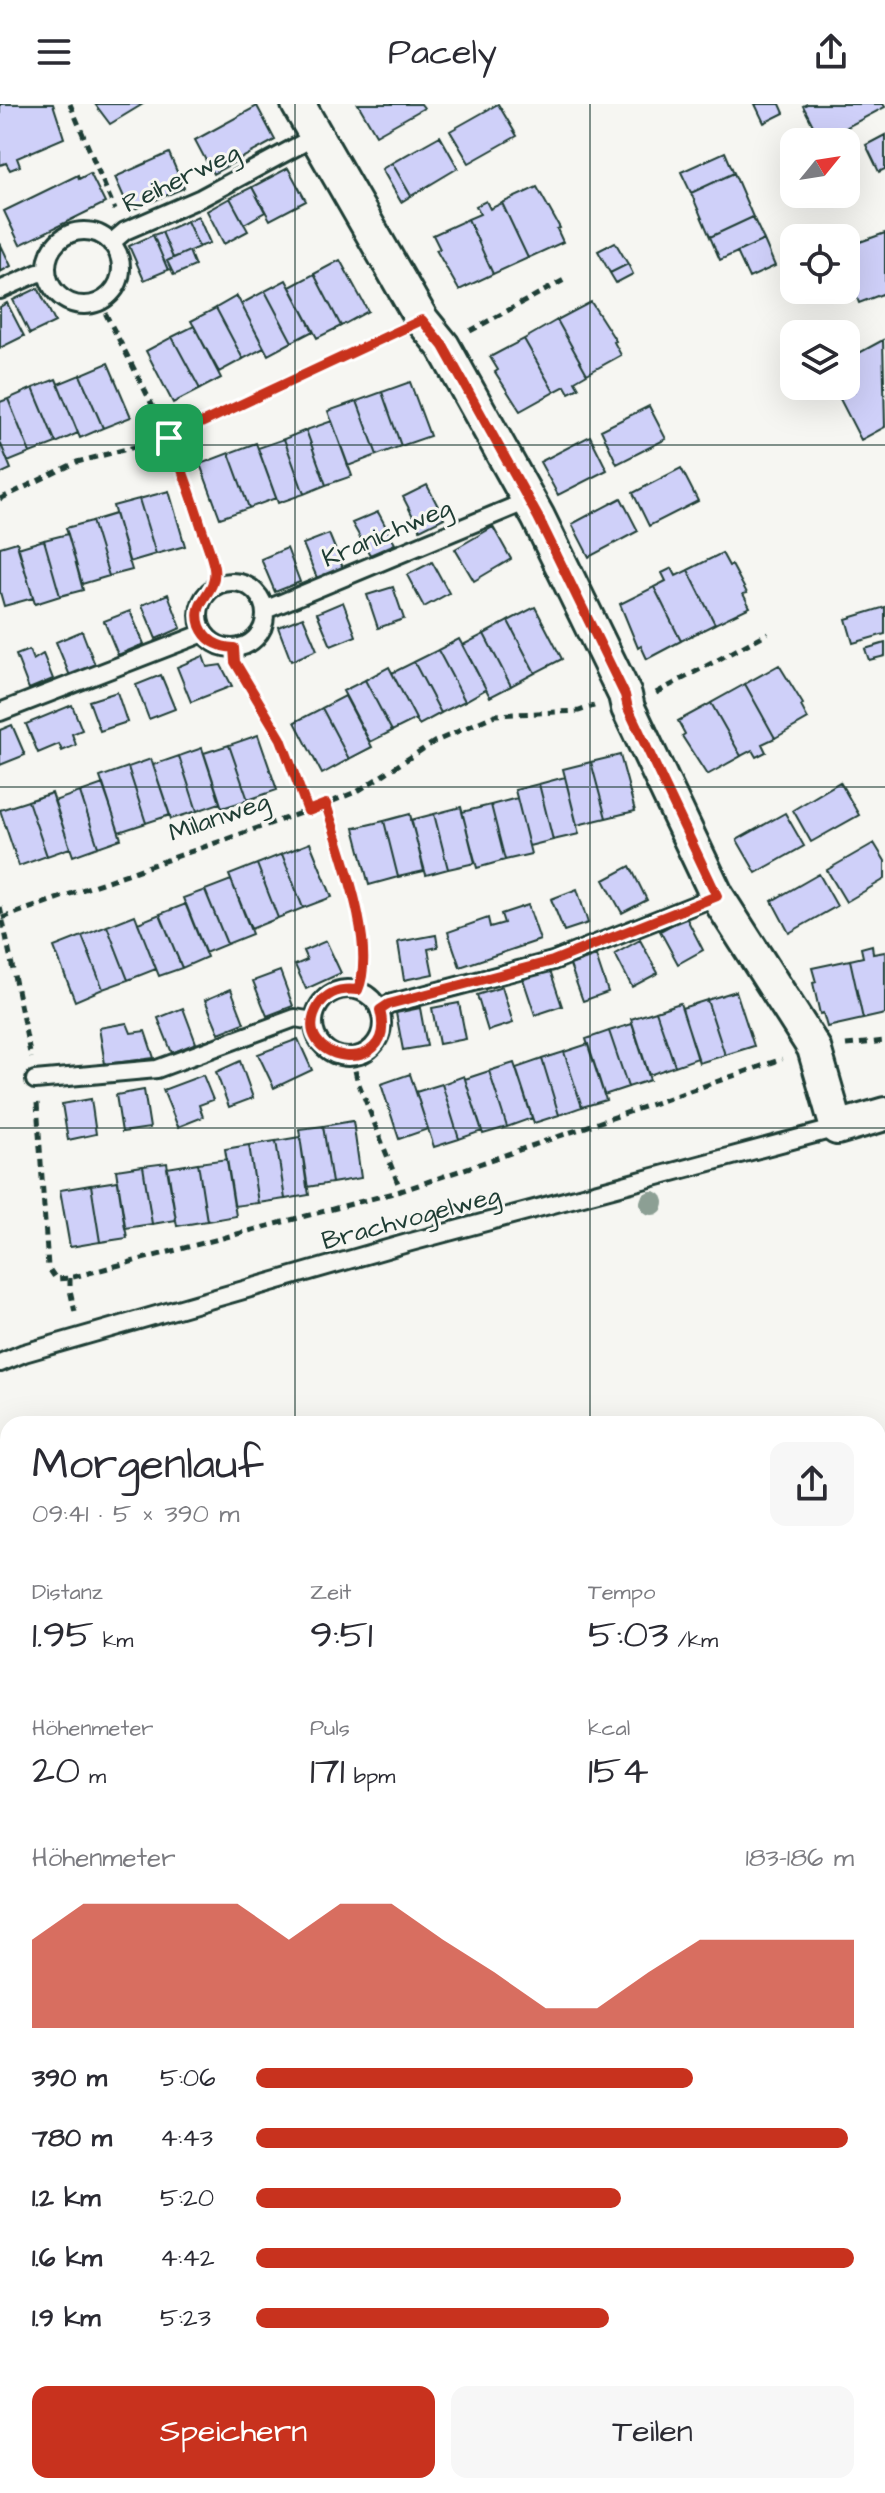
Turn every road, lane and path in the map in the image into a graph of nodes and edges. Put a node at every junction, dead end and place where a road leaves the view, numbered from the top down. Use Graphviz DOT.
graph roads {
  1 [pos="70,104"];
  2 [pos="298,104"];
  3 [pos="316,136"];
  4 [pos="125,231"];
  5 [pos="111,243"];
  6 [pos="47,274"];
  7 [pos="564,280"];
  8 [pos="0,290"];
  9 [pos="99,301"];
  10 [pos="422,320"];
  11 [pos="443,346"];
  12 [pos="169,438"];
  13 [pos="0,499"];
  14 [pos="527,501"];
  15 [pos="213,587"];
  16 [pos="265,610"];
  17 [pos="204,633"];
  18 [pos="768,633"];
  19 [pos="234,648"];
  20 [pos="626,701"];
  21 [pos="0,712"];
  22 [pos="326,804"];
  23 [pos="308,811"];
  24 [pos="717,896"];
  25 [pos="2,918"];
  26 [pos="358,990"];
  27 [pos="380,1010"];
  28 [pos="313,1021"];
  29 [pos="885,1041"];
  30 [pos="814,1048"];
  31 [pos="352,1057"];
  32 [pos="35,1080"];
  33 [pos="885,1114"];
  34 [pos="837,1128"];
  35 [pos="401,1191"];
  36 [pos="70,1278"];
  37 [pos="56,1279"];
  38 [pos="77,1319"];
  39 [pos="0,1363"];
  1 -- 4 [label="path"];
  2 -- 3 [label="street"];
  3 -- 4 [label="lane, Reiherweg"];
  3 -- 10 [label="street"];
  4 -- 5 [label="lane, Reiherweg"];
  5 -- 6 [label="lane, Reiherweg"];
  5 -- 9 [label="lane, Reiherweg"];
  6 -- 8 [label="lane"];
  6 -- 9 [label="lane"];
  7 -- 11 [label="path"];
  9 -- 12 [label="path"];
  10 -- 11 [label="street"];
  10 -- 12 [label="path"];
  11 -- 14 [label="street"];
  12 -- 13 [label="path"];
  12 -- 15 [label="path"];
  14 -- 16 [label="lane, Kranichweg"];
  14 -- 20 [label="street"];
  15 -- 16 [label="lane"];
  15 -- 17 [label="lane"];
  16 -- 19 [label="lane"];
  17 -- 19 [label="lane"];
  17 -- 21 [label="lane"];
  18 -- 20 [label="path, Milanweg"];
  19 -- 23 [label="path"];
  20 -- 22 [label="path, Milanweg"];
  20 -- 24 [label="street"];
  22 -- 23 [label="path, Milanweg"];
  22 -- 26 [label="path"];
  23 -- 25 [label="path, Milanweg"];
  24 -- 27 [label="lane"];
  24 -- 30 [label="street"];
  26 -- 27 [label="lane"];
  26 -- 28 [label="lane"];
  27 -- 31 [label="lane"];
  28 -- 31 [label="lane"];
  28 -- 32 [label="lane"];
  29 -- 30 [label="path, Brachvogelweg"];
  30 -- 34 [label="street"];
  30 -- 35 [label="path, Brachvogelweg"];
  31 -- 35 [label="path"];
  33 -- 34 [label="street"];
  34 -- 39 [label="lane, Brachvogelweg"];
  35 -- 36 [label="path, Brachvogelweg"];
  36 -- 37 [label="path, Brachvogelweg"];
  36 -- 38 [label="path"];
}
